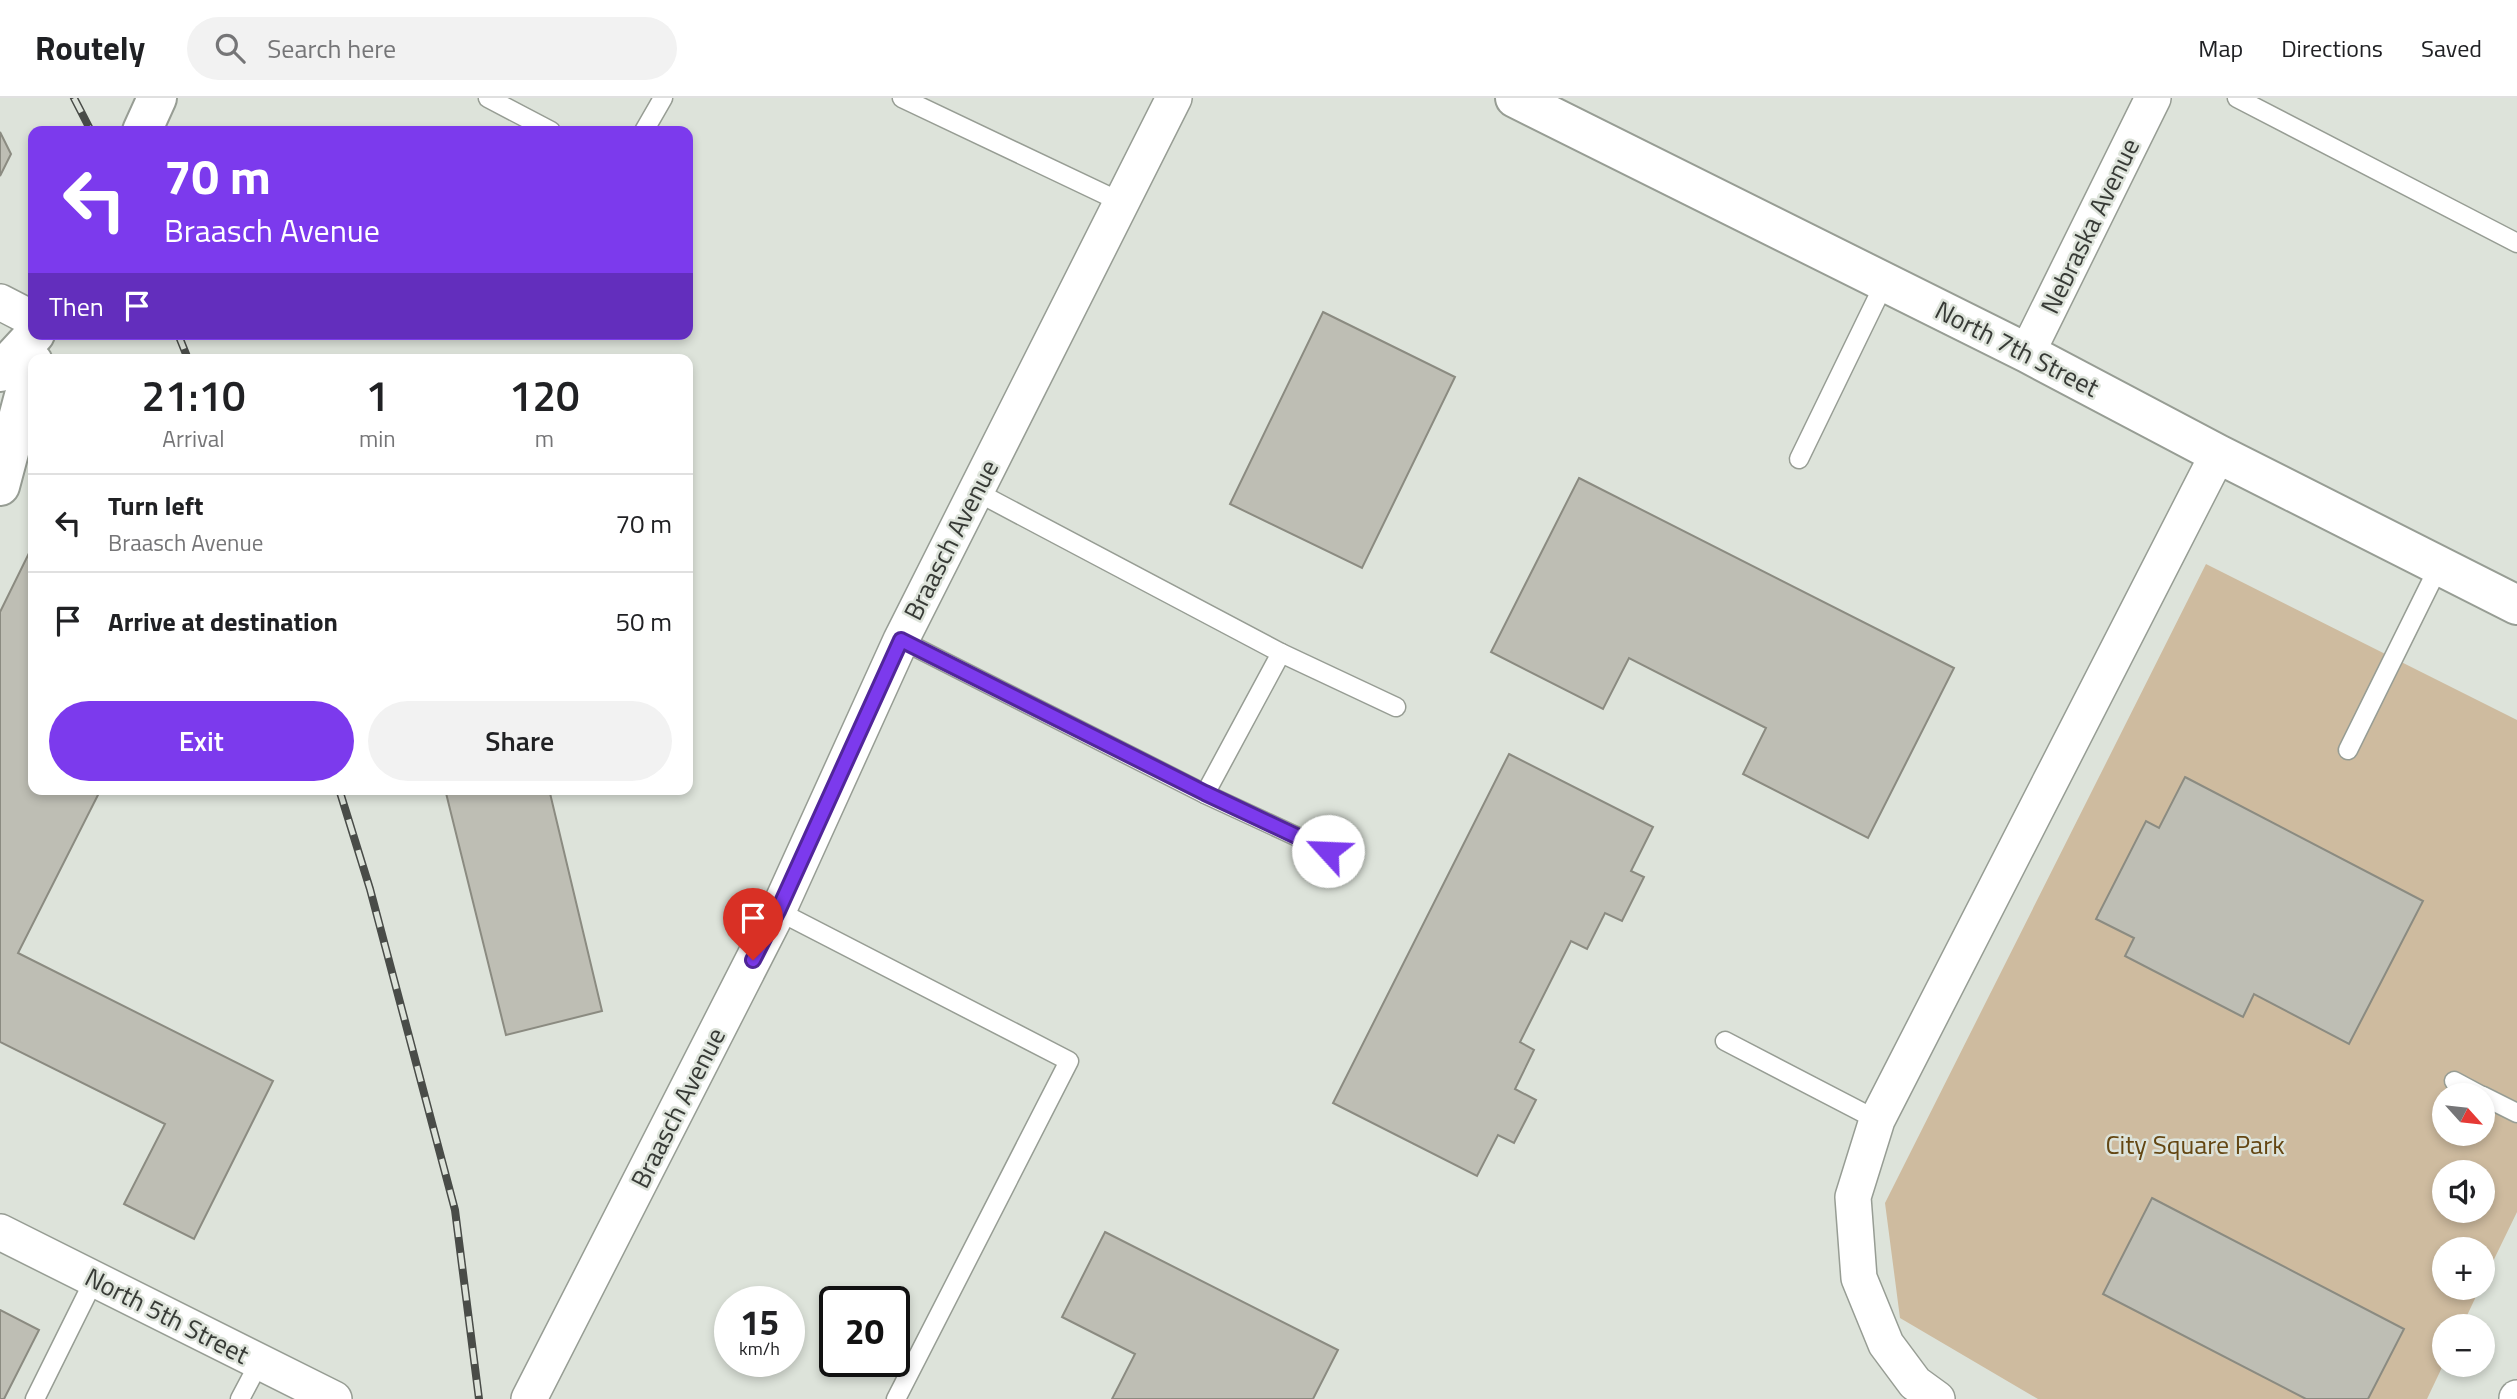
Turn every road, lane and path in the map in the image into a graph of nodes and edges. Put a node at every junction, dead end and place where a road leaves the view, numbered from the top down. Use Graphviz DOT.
graph roads {
  1 [pos="157,98"];
  2 [pos="488,98"];
  3 [pos="663,98"];
  4 [pos="902,98"];
  5 [pos="1174,98"];
  6 [pos="1515,98"];
  7 [pos="2153,98"];
  8 [pos="2237,98"];
  9 [pos="144,126"];
  10 [pos="541,126"];
  11 [pos="647,126"];
  12 [pos="1123,203"];
  13 [pos="2517,243"];
  14 [pos="1885,282"];
  15 [pos="0,302"];
  16 [pos="28,317"];
  17 [pos="29,340"];
  18 [pos="2027,353"];
  19 [pos="0,372"];
  20 [pos="28,383"];
  21 [pos="2218,454"];
  22 [pos="1799,459"];
  23 [pos="0,486"];
  24 [pos="975,492"];
  25 [pos="2439,566"];
  26 [pos="2517,605"];
  27 [pos="901,640"];
  28 [pos="1281,653"];
  29 [pos="1396,707"];
  30 [pos="2347,750"];
  31 [pos="1205,793"];
  32 [pos="1328,851"];
  33 [pos="778,911"];
  34 [pos="1725,1041"];
  35 [pos="2454,1081"];
  36 [pos="2458,1083"];
  37 [pos="2496,1102"];
  38 [pos="2517,1113"];
  39 [pos="1877,1120"];
  40 [pos="0,1232"];
  41 [pos="94,1280"];
  42 [pos="259,1363"];
  43 [pos="35,1399"];
  44 [pos="240,1399"];
  45 [pos="334,1399"];
  46 [pos="529,1399"];
  47 [pos="896,1399"];
  48 [pos="1937,1399"];
  1 -- 9 [label="street"];
  2 -- 10 [label="lane"];
  3 -- 11 [label="lane"];
  4 -- 12 [label="lane"];
  5 -- 12 [label="street, Braasch Avenue"];
  6 -- 14 [label="street, North 7th Street"];
  7 -- 18 [label="street, Nebraska Avenue"];
  8 -- 13 [label="lane"];
  12 -- 24 [label="street, Braasch Avenue"];
  14 -- 18 [label="street, North 7th Street"];
  14 -- 22 [label="lane"];
  15 -- 16 [label="street"];
  17 -- 19 [label="street"];
  18 -- 21 [label="street, North 7th Street"];
  20 -- 23 [label="street"];
  21 -- 25 [label="street, North 7th Street"];
  21 -- 39 [label="street"];
  24 -- 27 [label="street, Braasch Avenue"];
  24 -- 28 [label="lane"];
  25 -- 26 [label="street, North 7th Street"];
  25 -- 30 [label="lane"];
  27 -- 31 [label="lane"];
  27 -- 33 [label="street, Braasch Avenue"];
  28 -- 29 [label="lane"];
  28 -- 31 [label="lane"];
  31 -- 32 [label="lane"];
  33 -- 46 [label="street, Braasch Avenue"];
  33 -- 47 [label="lane"];
  34 -- 39 [label="lane"];
  35 -- 36 [label="lane"];
  37 -- 38 [label="lane"];
  39 -- 48 [label="street"];
  40 -- 41 [label="street, North 5th Street"];
  41 -- 42 [label="street, North 5th Street"];
  41 -- 43 [label="lane"];
  42 -- 44 [label="lane"];
  42 -- 45 [label="street, North 5th Street"];
}
